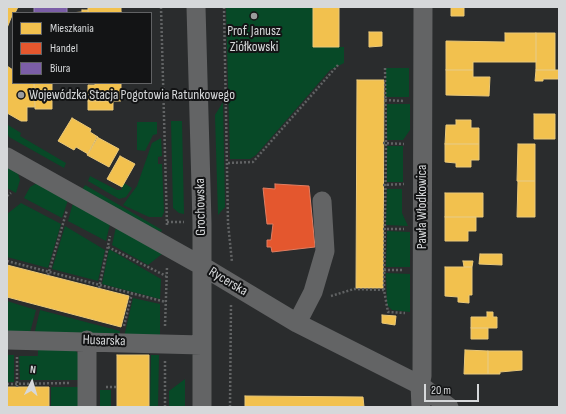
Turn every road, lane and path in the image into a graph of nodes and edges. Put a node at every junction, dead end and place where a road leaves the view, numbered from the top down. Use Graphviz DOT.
graph roads {
  1 [pos="161,7"];
  2 [pos="196,7"];
  3 [pos="224,7"];
  4 [pos="423,7"];
  5 [pos="338,65"];
  6 [pos="385,66"];
  7 [pos="384,100"];
  8 [pos="406,101"];
  9 [pos="384,143"];
  10 [pos="405,144"];
  11 [pos="7,157"];
  12 [pos="228,163"];
  13 [pos="404,184"];
  14 [pos="384,185"];
  15 [pos="10,193"];
  16 [pos="72,193"];
  17 [pos="7,196"];
  18 [pos="322,201"];
  19 [pos="114,217"];
  20 [pos="384,228"];
  21 [pos="405,229"];
  22 [pos="108,246"];
  23 [pos="168,247"];
  24 [pos="7,261"];
  25 [pos="202,266"];
  26 [pos="384,270"];
  27 [pos="405,270"];
  28 [pos="48,273"];
  29 [pos="166,276"];
  30 [pos="233,285"];
  31 [pos="99,287"];
  32 [pos="384,290"];
  33 [pos="132,293"];
  34 [pos="166,302"];
  35 [pos="307,304"];
  36 [pos="412,314"];
  37 [pos="297,323"];
  38 [pos="12,340"];
  39 [pos="87,340"];
  40 [pos="120,341"];
  41 [pos="202,345"];
  42 [pos="87,383"];
  43 [pos="7,384"];
  44 [pos="17,385"];
  45 [pos="420,385"];
  46 [pos="87,407"];
  47 [pos="202,407"];
  48 [pos="230,407"];
  49 [pos="421,407"];
  50 [pos="449,407"];
  1 -- 23 [label="path"];
  2 -- 25 [label="street, Grochowska"];
  3 -- 12 [label="path"];
  4 -- 45 [label="street, Pawła Włodkowica"];
  5 -- 12 [label="path"];
  6 -- 7 [label="path"];
  7 -- 8 [label="path"];
  7 -- 9 [label="path"];
  9 -- 10 [label="path"];
  9 -- 14 [label="path"];
  11 -- 16 [label="street, Rycerska"];
  12 -- 30 [label="path"];
  13 -- 14 [label="path"];
  14 -- 20 [label="path"];
  15 -- 17 [label="path"];
  16 -- 19 [label="street, Rycerska"];
  16 -- 28 [label="path"];
  18 -- 35 [label="street"];
  19 -- 22 [label="path"];
  19 -- 23 [label="street, Rycerska"];
  20 -- 21 [label="path"];
  20 -- 26 [label="path"];
  22 -- 29 [label="path"];
  22 -- 31 [label="path"];
  23 -- 25 [label="street, Rycerska"];
  24 -- 28 [label="path"];
  25 -- 30 [label="street, Rycerska"];
  25 -- 41 [label="street, Grochowska"];
  26 -- 27 [label="path"];
  26 -- 32 [label="path"];
  28 -- 31 [label="path"];
  30 -- 37 [label="street, Rycerska"];
  30 -- 48 [label="path"];
  31 -- 33 [label="path"];
  32 -- 35 [label="path"];
  32 -- 36 [label="path"];
  33 -- 34 [label="path"];
  33 -- 40 [label="path"];
  35 -- 37 [label="street"];
  37 -- 45 [label="street, Rycerska"];
  38 -- 39 [label="street, Husarska"];
  38 -- 44 [label="path"];
  39 -- 40 [label="street, Husarska"];
  39 -- 42 [label="street"];
  40 -- 41 [label="street, Husarska"];
  41 -- 47 [label="street, Grochowska"];
  42 -- 44 [label="path"];
  42 -- 46 [label="street"];
  43 -- 44 [label="path"];
  45 -- 49 [label="street, Pawła Włodkowica"];
  45 -- 50 [label="street, Rycerska"];
}
